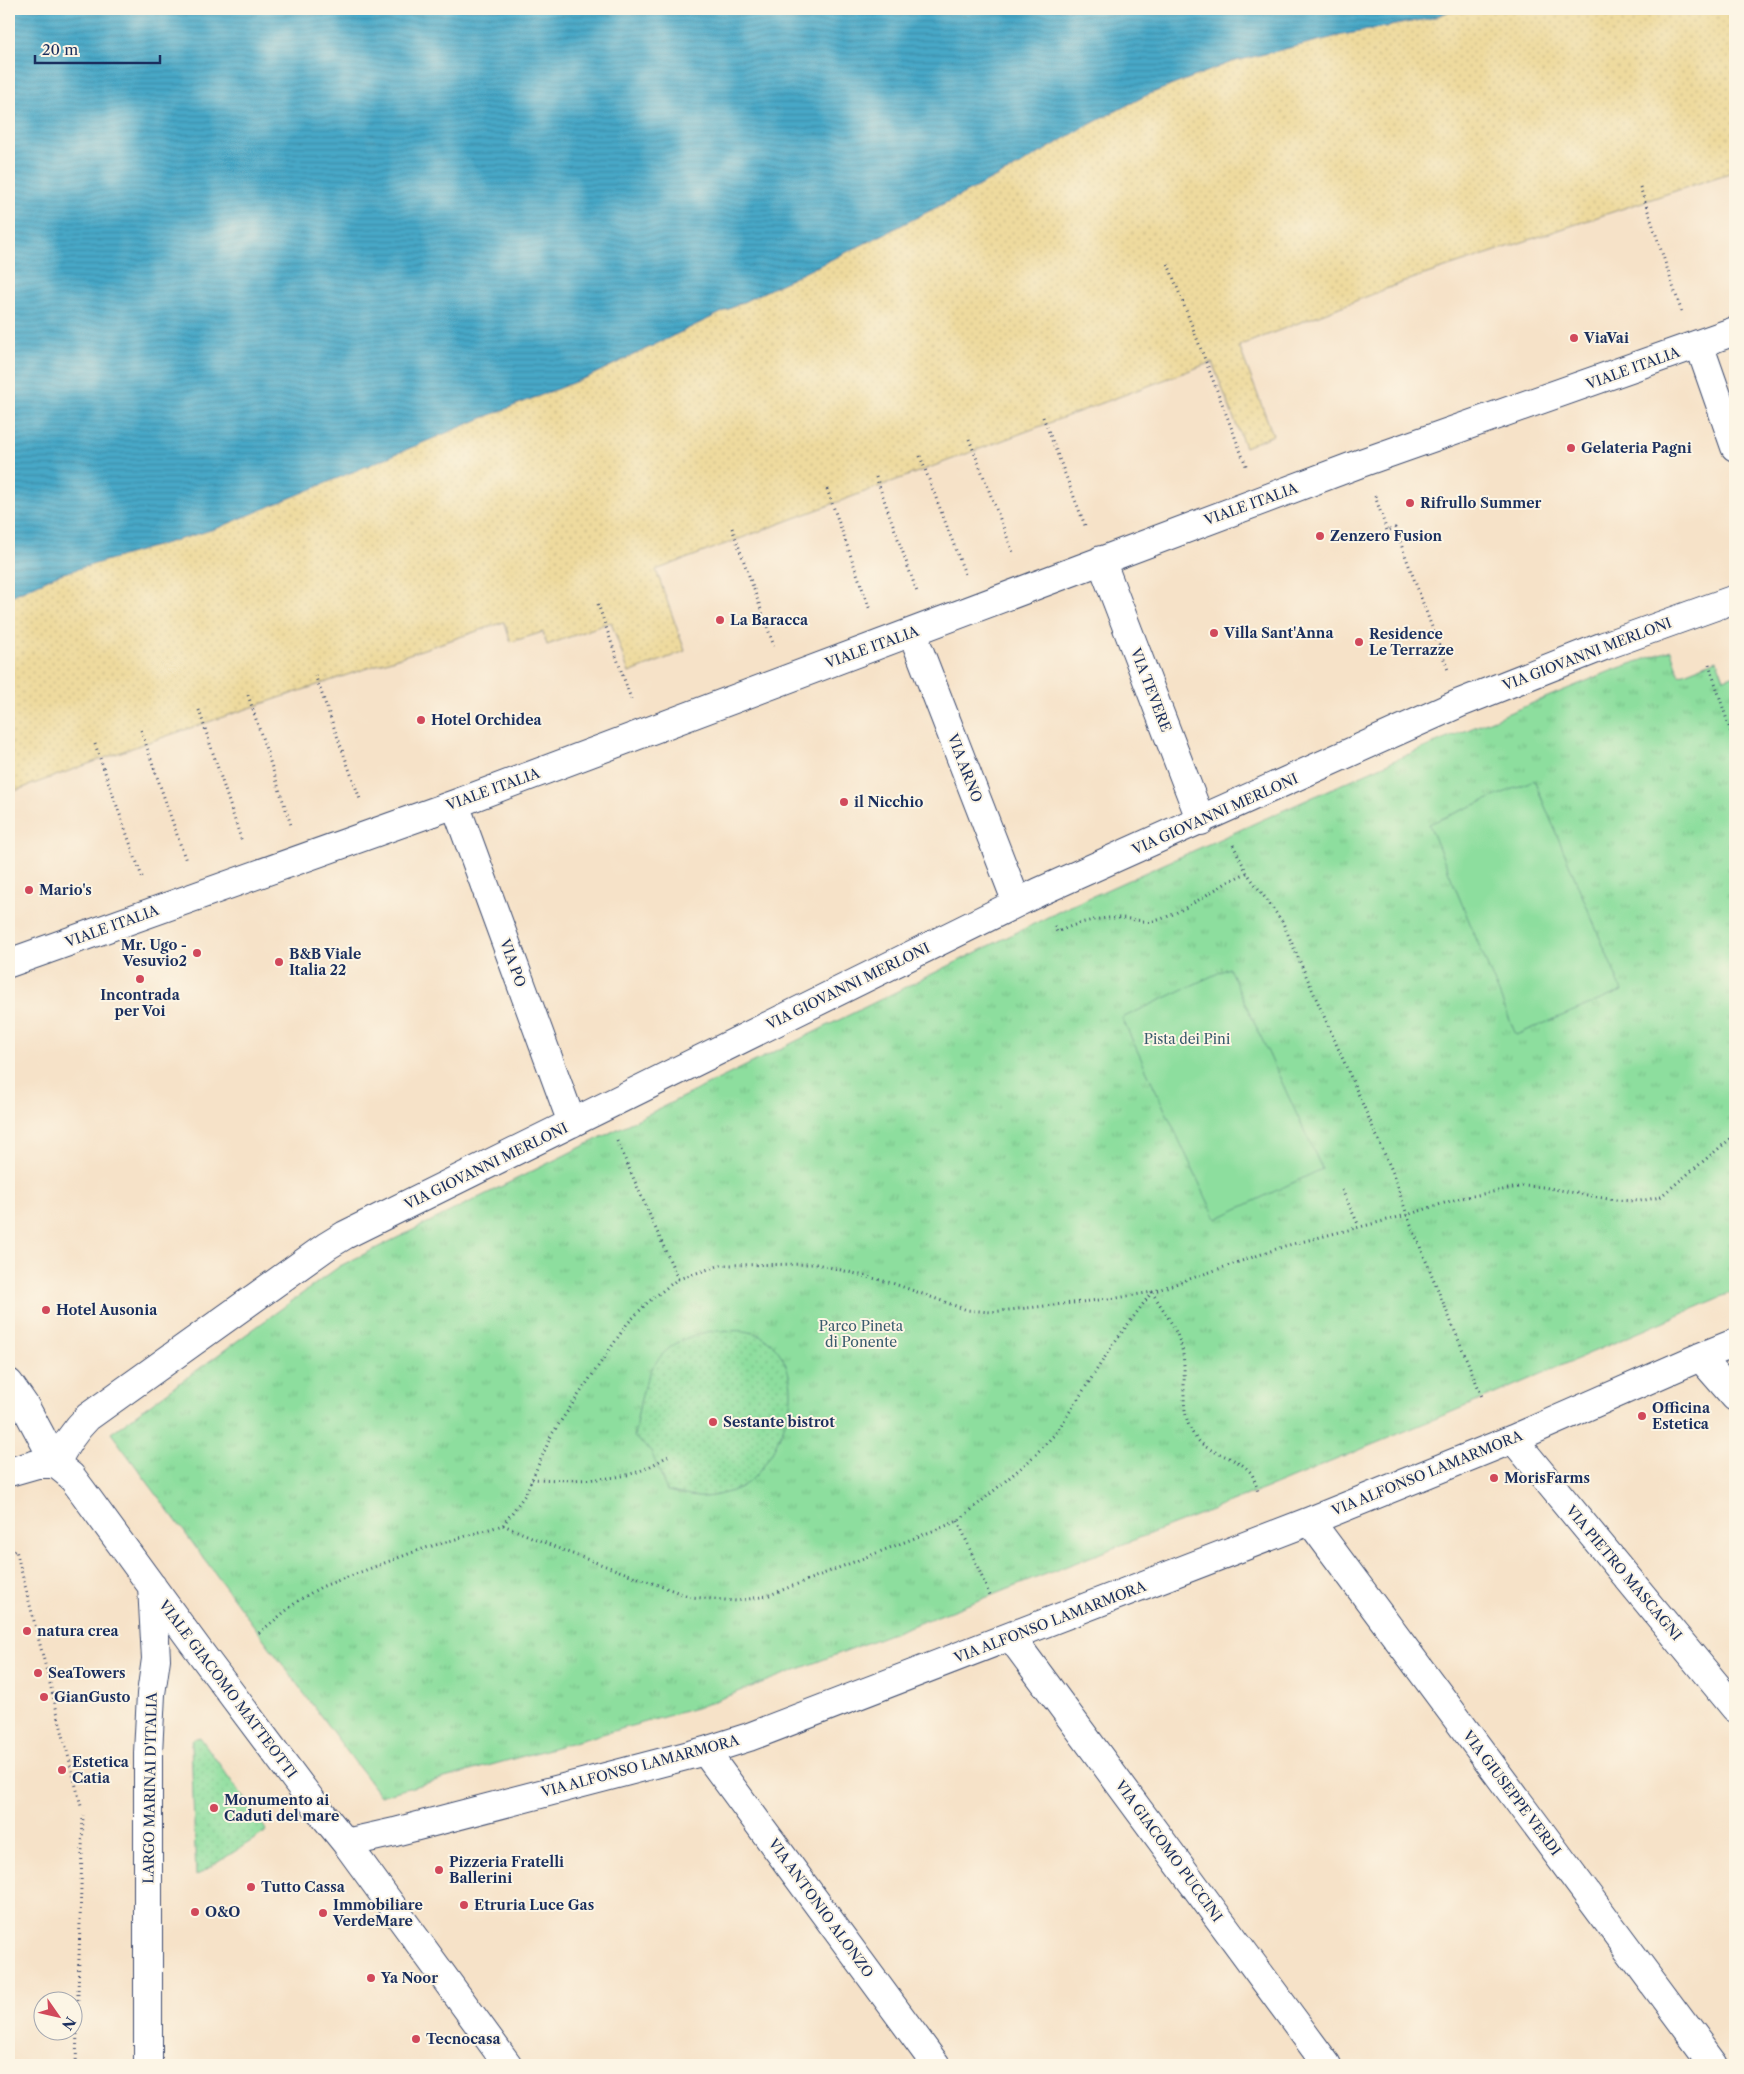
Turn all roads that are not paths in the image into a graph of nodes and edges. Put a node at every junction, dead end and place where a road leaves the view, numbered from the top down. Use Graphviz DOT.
graph roads {
  1 [pos="1735,331"];
  2 [pos="1696,345"];
  3 [pos="1735,447"];
  4 [pos="1100,561"];
  5 [pos="1735,599"];
  6 [pos="921,629"];
  7 [pos="455,804"];
  8 [pos="1201,821"];
  9 [pos="1017,903"];
  10 [pos="9,963"];
  11 [pos="572,1123"];
  12 [pos="1735,1343"];
  13 [pos="1700,1357"];
  14 [pos="9,1383"];
  15 [pos="1735,1398"];
  16 [pos="1513,1439"];
  17 [pos="56,1464"];
  18 [pos="9,1472"];
  19 [pos="1310,1521"];
  20 [pos="152,1586"];
  21 [pos="1011,1637"];
  22 [pos="197,1648"];
  23 [pos="156,1659"];
  24 [pos="1735,1708"];
  25 [pos="705,1751"];
  26 [pos="346,1843"];
  27 [pos="505,2063"];
  28 [pos="148,2065"];
  29 [pos="936,2065"];
  30 [pos="1327,2065"];
  31 [pos="1714,2065"];
  1 -- 2 [label="street, VIALE ITALIA"];
  2 -- 3 [label="street"];
  2 -- 4 [label="street, VIALE ITALIA"];
  4 -- 6 [label="street, VIALE ITALIA"];
  4 -- 8 [label="street, VIA TEVERE"];
  5 -- 8 [label="street, VIA GIOVANNI MERLONI"];
  6 -- 7 [label="street, VIALE ITALIA"];
  6 -- 9 [label="street, VIA ARNO"];
  7 -- 10 [label="street, VIALE ITALIA"];
  7 -- 11 [label="street, VIA PO"];
  8 -- 9 [label="street, VIA GIOVANNI MERLONI"];
  9 -- 11 [label="street, VIA GIOVANNI MERLONI"];
  11 -- 17 [label="street, VIA GIOVANNI MERLONI"];
  12 -- 13 [label="street, VIA ALFONSO LAMARMORA"];
  13 -- 15 [label="street"];
  13 -- 16 [label="street, VIA ALFONSO LAMARMORA"];
  14 -- 17 [label="street, VIALE GIACOMO MATTEOTTI"];
  16 -- 19 [label="street, VIA ALFONSO LAMARMORA"];
  16 -- 24 [label="street, VIA PIETRO MASCAGNI"];
  17 -- 18 [label="street"];
  17 -- 20 [label="street, VIALE GIACOMO MATTEOTTI"];
  19 -- 21 [label="street, VIA ALFONSO LAMARMORA"];
  19 -- 31 [label="street, VIA GIUSEPPE VERDI"];
  20 -- 22 [label="street, VIALE GIACOMO MATTEOTTI"];
  20 -- 23 [label="street, LARGO MARINAI D'ITALIA"];
  21 -- 25 [label="street, VIA ALFONSO LAMARMORA"];
  21 -- 30 [label="street, VIA GIACOMO PUCCINI"];
  22 -- 23 [label="street"];
  22 -- 26 [label="street, VIALE GIACOMO MATTEOTTI"];
  23 -- 28 [label="street, LARGO MARINAI D'ITALIA"];
  25 -- 26 [label="street, VIA ALFONSO LAMARMORA"];
  25 -- 29 [label="street, VIA ANTONIO ALONZO"];
  26 -- 27 [label="street, VIALE GIACOMO MATTEOTTI"];
}
